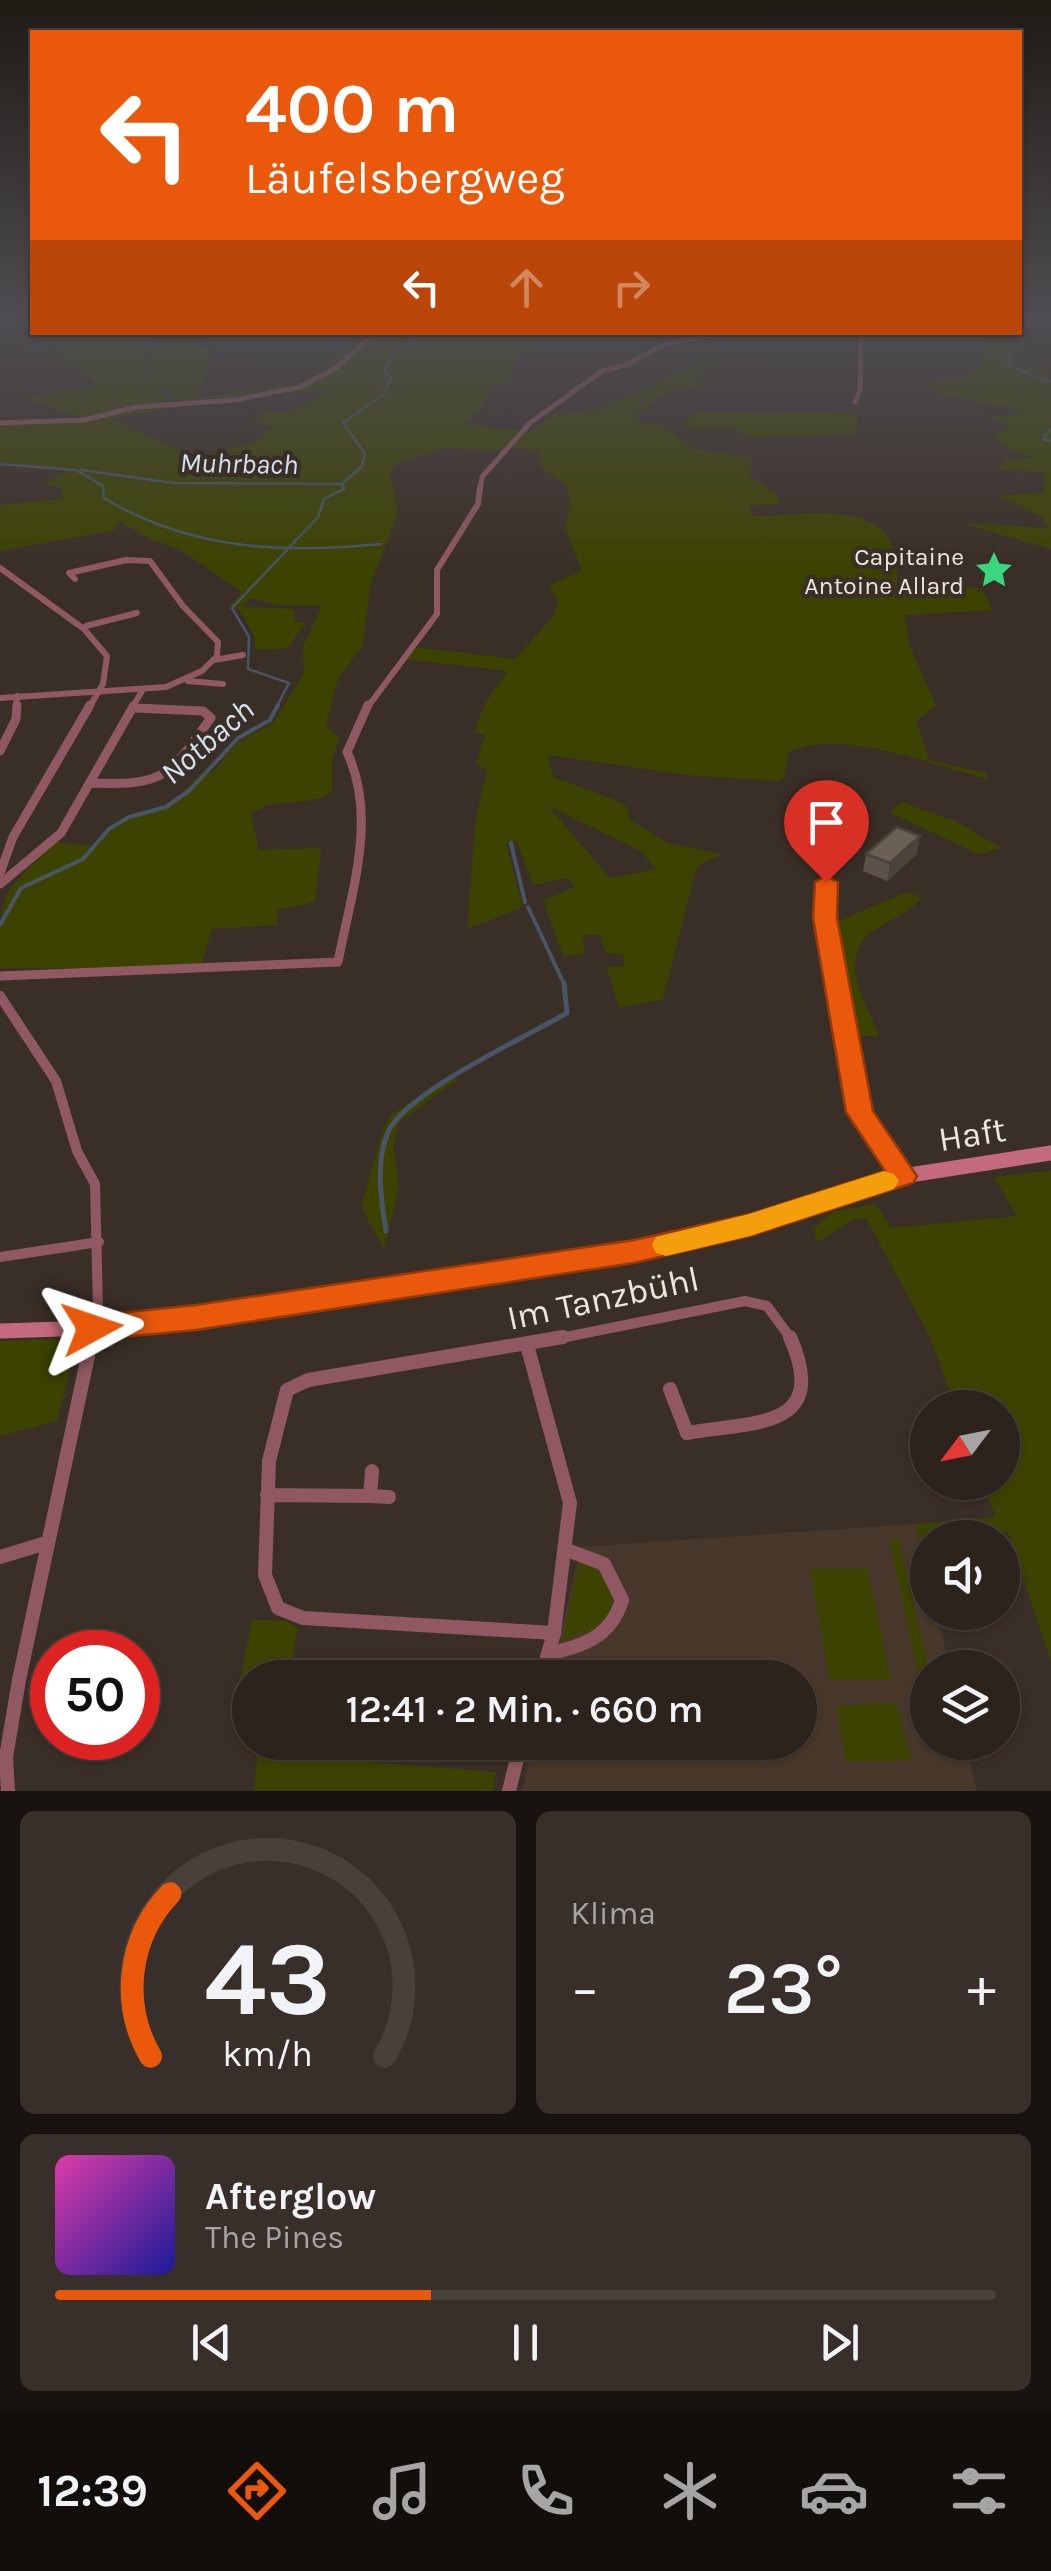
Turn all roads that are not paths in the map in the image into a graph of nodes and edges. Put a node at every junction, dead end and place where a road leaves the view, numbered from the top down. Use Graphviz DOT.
graph roads {
  1 [pos="192,403"];
  2 [pos="558,403"];
  3 [pos="0,423"];
  4 [pos="0,568"];
  5 [pos="75,580"];
  6 [pos="138,613"];
  7 [pos="86,626"];
  8 [pos="243,655"];
  9 [pos="214,660"];
  10 [pos="180,682"];
  11 [pos="223,684"];
  12 [pos="100,690"];
  13 [pos="142,691"];
  14 [pos="17,696"];
  15 [pos="0,698"];
  16 [pos="135,708"];
  17 [pos="0,750"];
  18 [pos="91,783"];
  19 [pos="5,859"];
  20 [pos="26,864"];
  21 [pos="0,873"];
  22 [pos="826,882"];
  23 [pos="0,884"];
  24 [pos="0,976"];
  25 [pos="0,996"];
  26 [pos="1051,1153"];
  27 [pos="903,1176"];
  28 [pos="99,1242"];
  29 [pos="0,1256"];
  30 [pos="92,1328"];
  31 [pos="0,1330"];
  32 [pos="527,1346"];
  33 [pos="670,1388"];
  34 [pos="372,1471"];
  35 [pos="267,1496"];
  36 [pos="370,1496"];
  37 [pos="389,1497"];
  38 [pos="46,1543"];
  39 [pos="567,1550"];
  40 [pos="0,1557"];
  41 [pos="554,1633"];
  42 [pos="548,1654"];
  43 [pos="546,1660"];
  44 [pos="517,1760"];
  45 [pos="8,1791"];
  46 [pos="509,1791"];
  1 -- 3 [label="street"];
  2 -- 24 [label="street"];
  4 -- 7 [label="street"];
  5 -- 9 [label="street"];
  6 -- 7 [label="street"];
  7 -- 12 [label="street"];
  8 -- 9 [label="street"];
  9 -- 10 [label="street"];
  10 -- 11 [label="street"];
  10 -- 13 [label="street"];
  12 -- 13 [label="street"];
  12 -- 14 [label="street"];
  12 -- 19 [label="street"];
  13 -- 16 [label="street"];
  14 -- 15 [label="street"];
  14 -- 17 [label="street"];
  16 -- 18 [label="street"];
  16 -- 18 [label="street"];
  18 -- 20 [label="street"];
  19 -- 20 [label="street"];
  19 -- 21 [label="street"];
  20 -- 23 [label="street"];
  22 -- 27 [label="street"];
  25 -- 28 [label="street"];
  26 -- 27 [label="main road, Haft"];
  27 -- 30 [label="main road, Haft"];
  28 -- 29 [label="street"];
  28 -- 30 [label="street"];
  30 -- 31 [label="main road, Haft"];
  30 -- 38 [label="street"];
  32 -- 33 [label="street, Im Tanzbühl"];
  32 -- 35 [label="street, Im Tanzbühl"];
  32 -- 39 [label="street"];
  34 -- 36 [label="street"];
  35 -- 36 [label="street"];
  35 -- 41 [label="street, Im Tanzbühl"];
  36 -- 37 [label="street"];
  38 -- 40 [label="street"];
  38 -- 45 [label="street"];
  39 -- 41 [label="street"];
  39 -- 42 [label="street"];
  41 -- 42 [label="street"];
  42 -- 43 [label="street"];
  44 -- 46 [label="street"];
}
